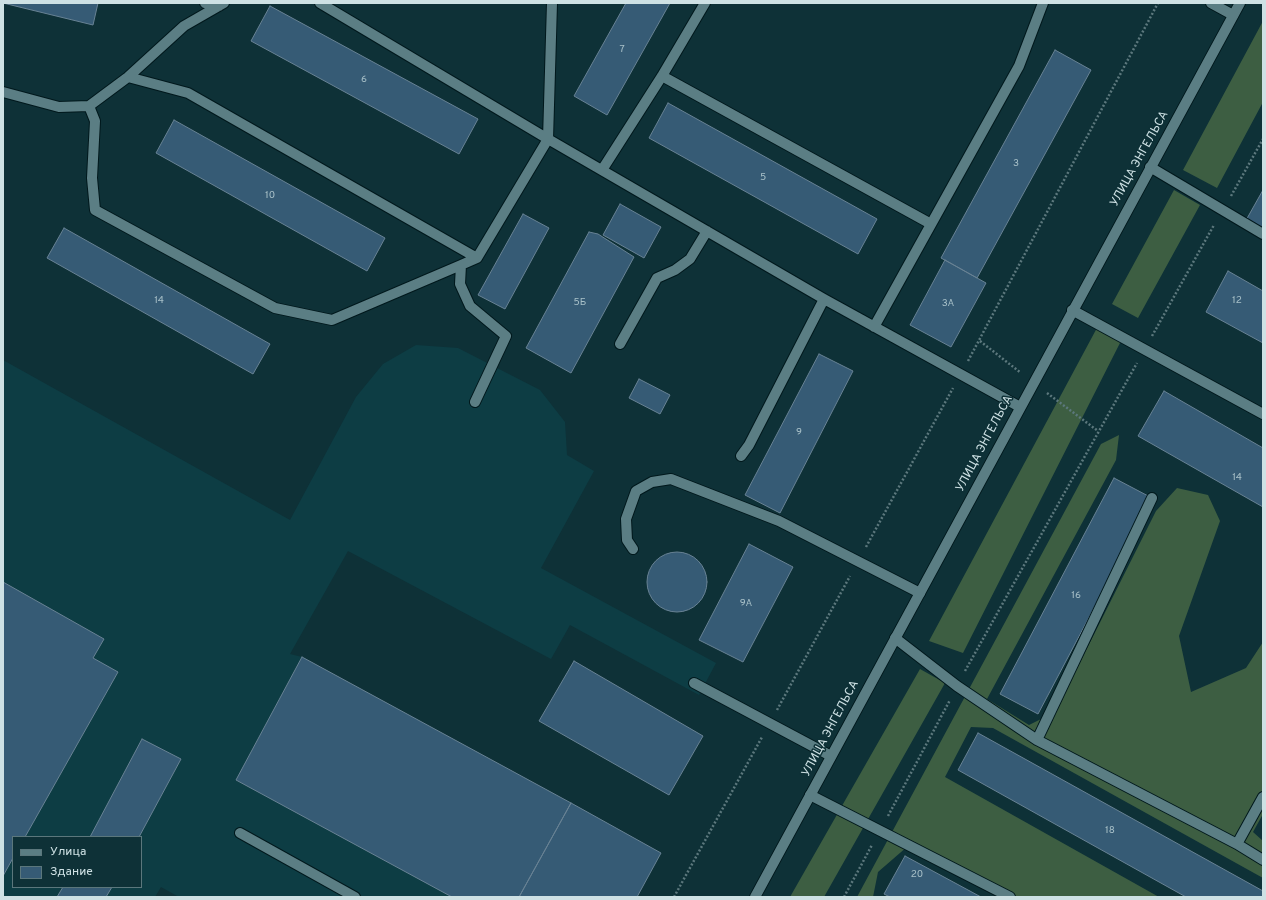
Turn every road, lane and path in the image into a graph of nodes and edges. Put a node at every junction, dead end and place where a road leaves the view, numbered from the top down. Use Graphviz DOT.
graph roads {
  1 [pos="205,3"];
  2 [pos="320,3"];
  3 [pos="552,3"];
  4 [pos="705,3"];
  5 [pos="1043,3"];
  6 [pos="1158,3"];
  7 [pos="1211,3"];
  8 [pos="1240,3"];
  9 [pos="221,5"];
  10 [pos="1233,15"];
  11 [pos="662,76"];
  12 [pos="128,77"];
  13 [pos="3,92"];
  14 [pos="89,106"];
  15 [pos="548,139"];
  16 [pos="1263,139"];
  17 [pos="1150,167"];
  18 [pos="602,170"];
  19 [pos="1223,210"];
  20 [pos="931,224"];
  21 [pos="707,231"];
  22 [pos="1263,234"];
  23 [pos="477,258"];
  24 [pos="461,265"];
  25 [pos="824,299"];
  26 [pos="1072,310"];
  27 [pos="874,327"];
  28 [pos="620,344"];
  29 [pos="1144,349"];
  30 [pos="960,374"];
  31 [pos="476,402"];
  32 [pos="1020,407"];
  33 [pos="1263,414"];
  34 [pos="741,456"];
  35 [pos="1152,498"];
  36 [pos="633,549"];
  37 [pos="858,561"];
  38 [pos="920,593"];
  39 [pos="895,638"];
  40 [pos="694,684"];
  41 [pos="957,686"];
  42 [pos="769,724"];
  43 [pos="1037,740"];
  44 [pos="831,756"];
  45 [pos="810,795"];
  46 [pos="1263,797"];
  47 [pos="880,831"];
  48 [pos="240,833"];
  49 [pos="1237,844"];
  50 [pos="1263,860"];
  51 [pos="355,897"];
  52 [pos="674,897"];
  53 [pos="755,897"];
  54 [pos="844,897"];
  55 [pos="1010,897"];
  1 -- 9 [label="main road"];
  2 -- 15 [label="main road"];
  3 -- 15 [label="main road"];
  4 -- 11 [label="main road"];
  5 -- 20 [label="main road"];
  6 -- 30 [label="path"];
  7 -- 10 [label="main road"];
  8 -- 10 [label="main road, УЛИЦА ЭНГЕЛЬСА"];
  9 -- 12 [label="main road"];
  10 -- 17 [label="main road, УЛИЦА ЭНГЕЛЬСА"];
  11 -- 18 [label="main road"];
  11 -- 20 [label="main road"];
  12 -- 14 [label="main road"];
  12 -- 23 [label="main road"];
  13 -- 14 [label="main road"];
  14 -- 24 [label="main road"];
  15 -- 18 [label="main road"];
  15 -- 23 [label="main road"];
  16 -- 19 [label="path"];
  17 -- 19 [label="main road"];
  17 -- 26 [label="main road, УЛИЦА ЭНГЕЛЬСА"];
  18 -- 21 [label="main road"];
  19 -- 22 [label="main road"];
  19 -- 29 [label="path"];
  20 -- 27 [label="main road"];
  21 -- 25 [label="main road"];
  21 -- 28 [label="main road"];
  23 -- 24 [label="main road"];
  24 -- 31 [label="main road"];
  25 -- 27 [label="main road"];
  25 -- 34 [label="main road"];
  26 -- 29 [label="main road"];
  26 -- 32 [label="main road, УЛИЦА ЭНГЕЛЬСА"];
  27 -- 30 [label="main road"];
  29 -- 33 [label="main road"];
  29 -- 41 [label="path"];
  30 -- 32 [label="main road"];
  30 -- 37 [label="path"];
  32 -- 38 [label="main road, УЛИЦА ЭНГЕЛЬСА"];
  35 -- 43 [label="main road"];
  36 -- 37 [label="main road"];
  37 -- 38 [label="main road"];
  37 -- 42 [label="path"];
  38 -- 39 [label="main road, УЛИЦА ЭНГЕЛЬСА"];
  39 -- 41 [label="main road"];
  39 -- 44 [label="main road, УЛИЦА ЭНГЕЛЬСА"];
  40 -- 42 [label="main road"];
  41 -- 43 [label="main road"];
  41 -- 47 [label="path"];
  42 -- 44 [label="main road"];
  42 -- 52 [label="path"];
  43 -- 49 [label="main road"];
  44 -- 45 [label="main road, УЛИЦА ЭНГЕЛЬСА"];
  45 -- 47 [label="main road"];
  45 -- 53 [label="main road, УЛИЦА ЭНГЕЛЬСА"];
  46 -- 49 [label="main road"];
  47 -- 54 [label="path"];
  47 -- 55 [label="main road"];
  48 -- 51 [label="main road"];
  49 -- 50 [label="main road"];
}
